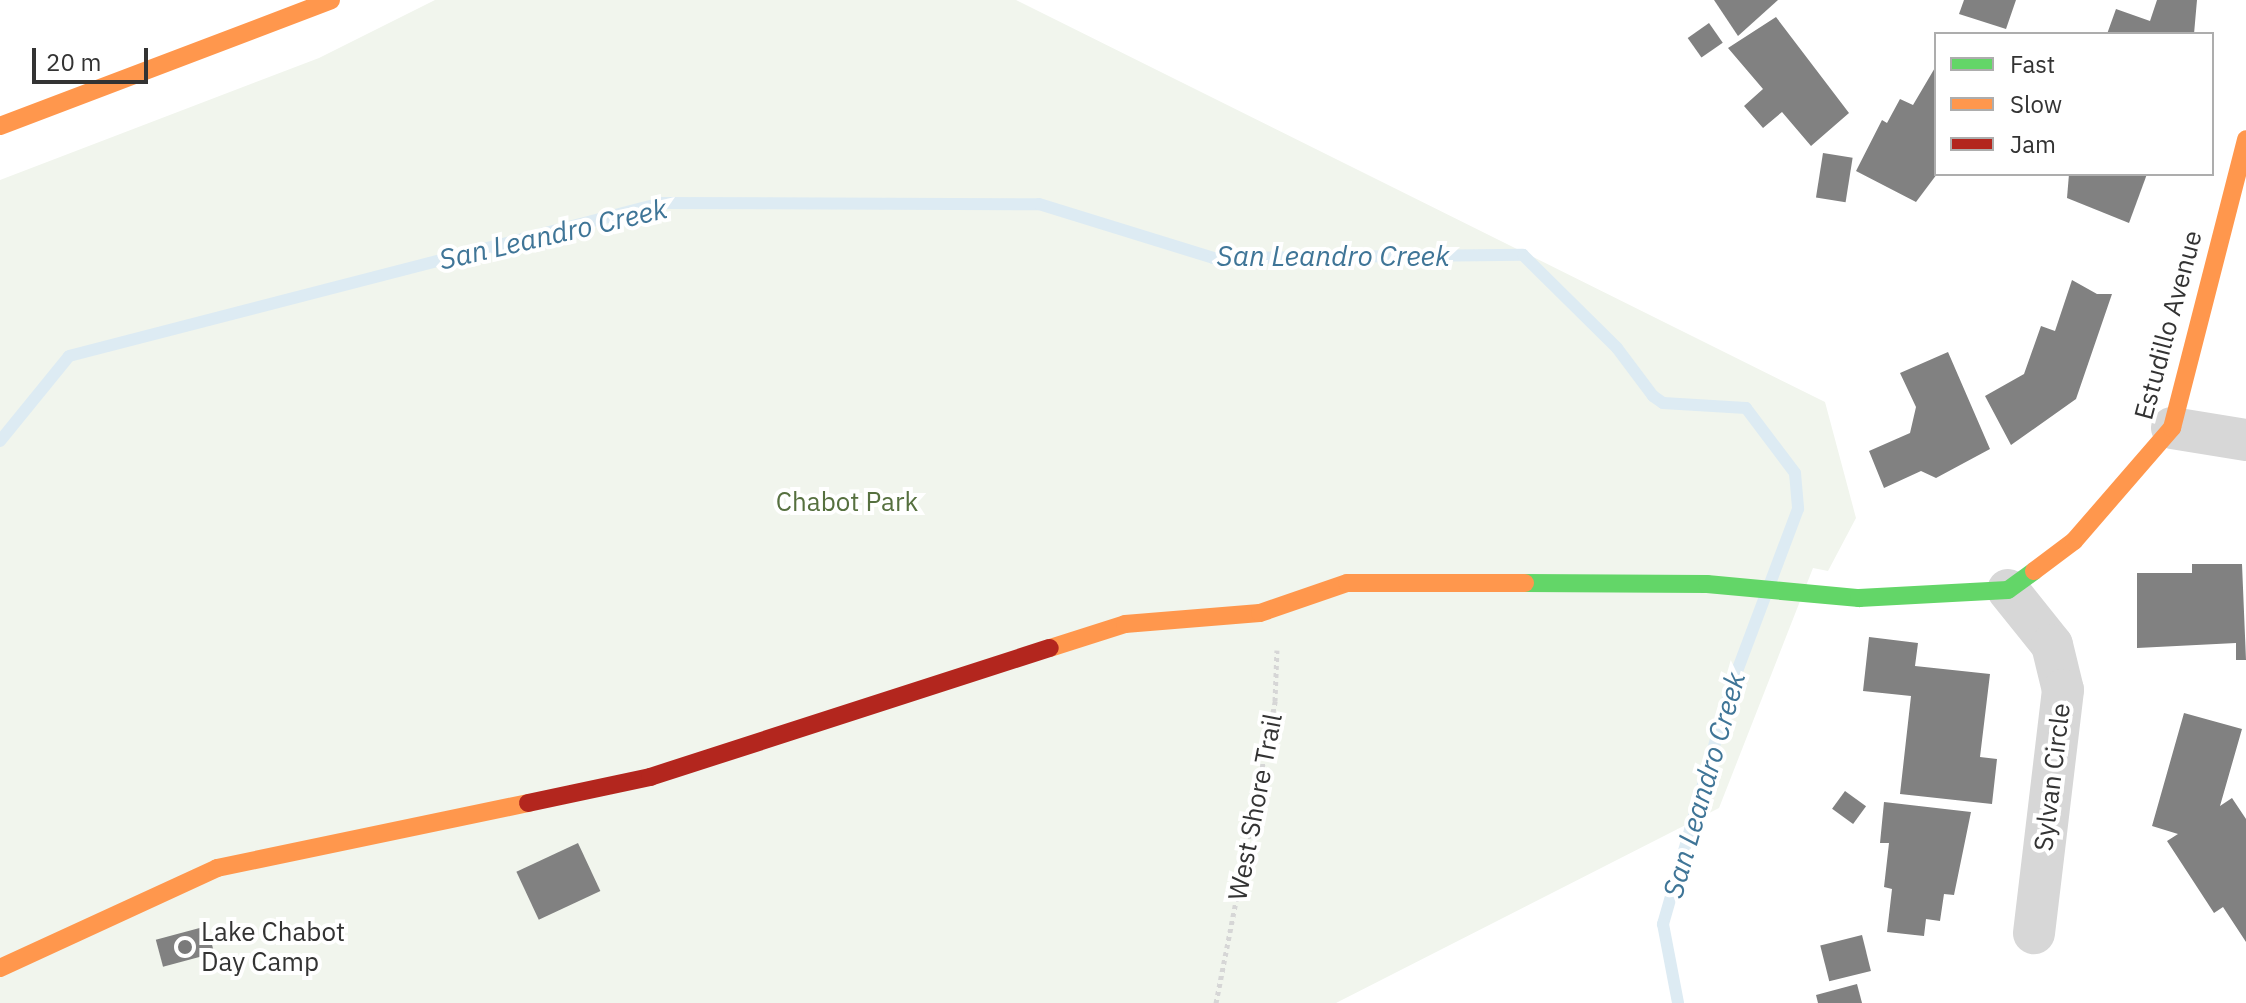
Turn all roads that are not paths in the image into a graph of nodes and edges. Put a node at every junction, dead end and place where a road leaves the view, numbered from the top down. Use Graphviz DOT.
graph roads {
  1 [pos="331,0"];
  2 [pos="0,126"];
  3 [pos="2246,139"];
  4 [pos="2172,428"];
  5 [pos="2246,440"];
  6 [pos="2008,590"];
  7 [pos="2034,933"];
  8 [pos="0,968"];
  1 -- 2 [label="street"];
  3 -- 4 [label="street, Estudillo Avenue"];
  4 -- 5 [label="street"];
  4 -- 6 [label="street, Estudillo Avenue"];
  6 -- 7 [label="street, Sylvan Circle"];
  6 -- 8 [label="street"];
}
